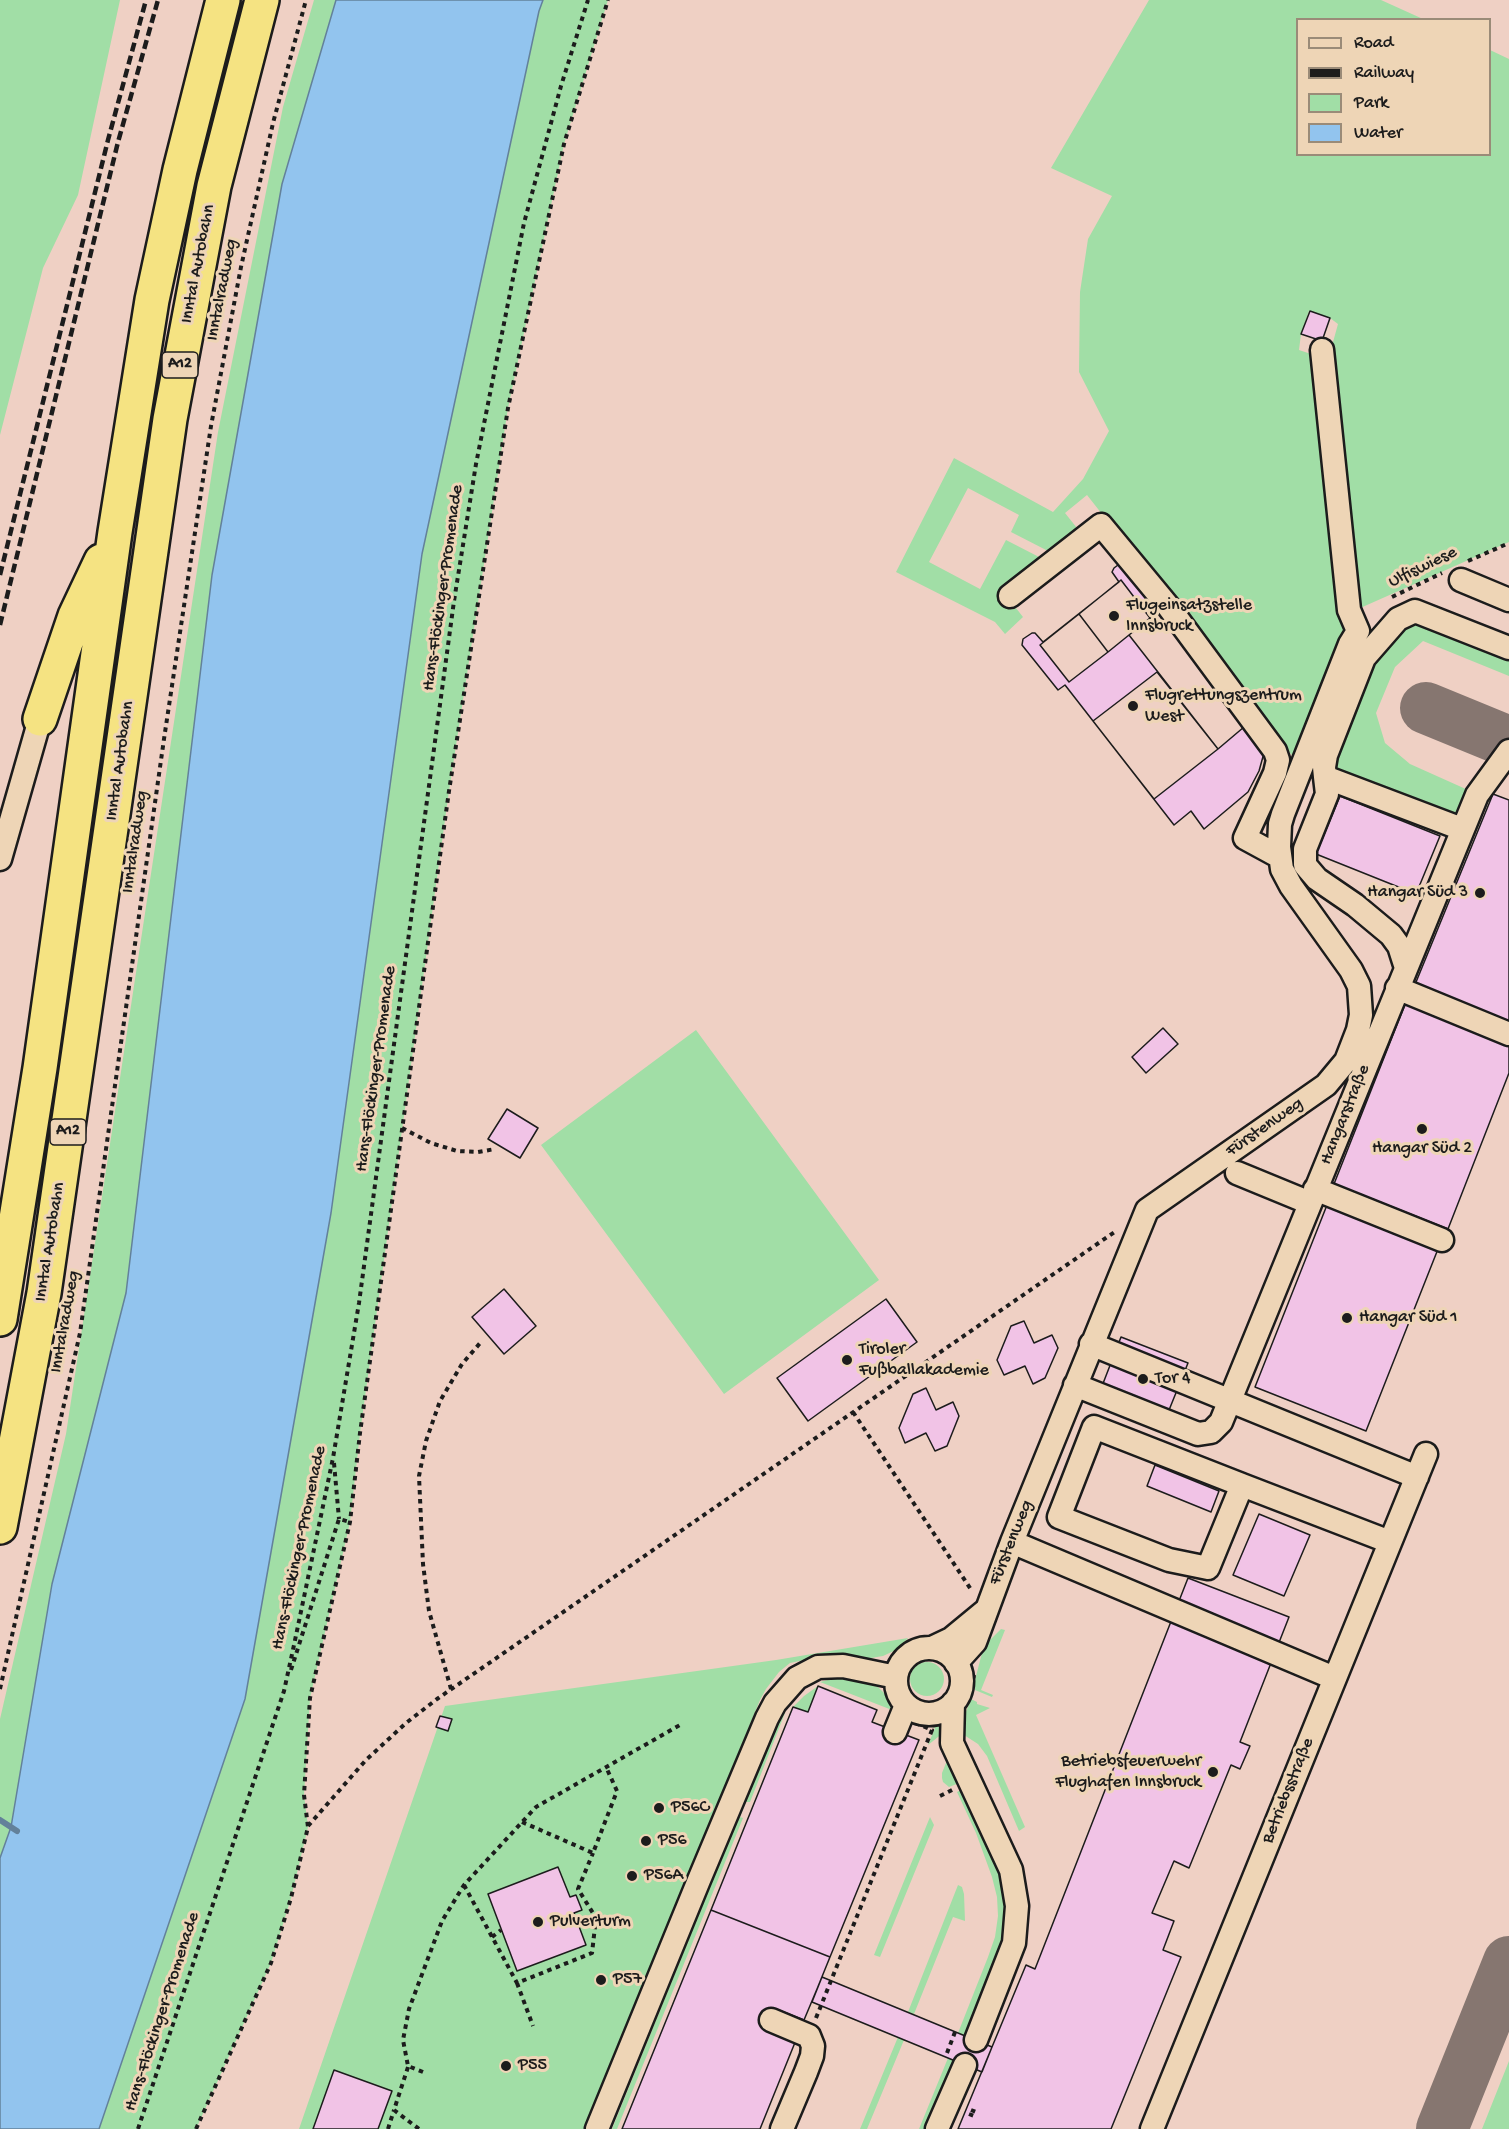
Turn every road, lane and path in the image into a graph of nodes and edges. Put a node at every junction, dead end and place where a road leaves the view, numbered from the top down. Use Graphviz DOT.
graph roads {
  1 [pos="223,0"];
  2 [pos="262,0"];
  3 [pos="306,0"];
  4 [pos="588,0"];
  5 [pos="608,0"];
  6 [pos="1322,350"];
  7 [pos="115,532"];
  8 [pos="1509,543"];
  9 [pos="1456,572"];
  10 [pos="1010,596"];
  11 [pos="1390,598"];
  12 [pos="1509,600"];
  13 [pos="1509,648"];
  14 [pos="40,719"];
  15 [pos="1509,751"];
  16 [pos="1326,777"];
  17 [pos="1462,829"];
  18 [pos="1280,857"];
  19 [pos="0,859"];
  20 [pos="1401,978"];
  21 [pos="1509,1034"];
  22 [pos="402,1128"];
  23 [pos="495,1149"];
  24 [pos="1237,1173"];
  25 [pos="1312,1196"];
  26 [pos="1147,1210"];
  27 [pos="1442,1240"];
  28 [pos="0,1319"];
  29 [pos="481,1342"];
  30 [pos="1091,1344"];
  31 [pos="1075,1385"];
  32 [pos="1231,1401"];
  33 [pos="853,1412"];
  34 [pos="1426,1454"];
  35 [pos="333,1458"];
  36 [pos="1417,1477"];
  37 [pos="1242,1485"];
  38 [pos="339,1519"];
  39 [pos="350,1522"];
  40 [pos="0,1527"];
  41 [pos="1012,1542"];
  42 [pos="1390,1542"];
  43 [pos="985,1611"];
  44 [pos="932,1648"];
  45 [pos="956,1663"];
  46 [pos="896,1677"];
  47 [pos="1334,1678"];
  48 [pos="0,1689"];
  49 [pos="451,1689"];
  50 [pos="284,1691"];
  51 [pos="953,1703"];
  52 [pos="905,1720"];
  53 [pos="680,1725"];
  54 [pos="606,1767"];
  55 [pos="522,1822"];
  56 [pos="308,1827"];
  57 [pos="592,1853"];
  58 [pos="464,1885"];
  59 [pos="501,1930"];
  60 [pos="492,1936"];
  61 [pos="517,1983"];
  62 [pos="826,1993"];
  63 [pos="771,2020"];
  64 [pos="533,2026"];
  65 [pos="953,2037"];
  66 [pos="976,2040"];
  67 [pos="956,2058"];
  68 [pos="408,2067"];
  69 [pos="423,2072"];
  70 [pos="394,2110"];
  71 [pos="970,2112"];
  72 [pos="975,2114"];
  73 [pos="138,2129"];
  74 [pos="196,2129"];
  75 [pos="388,2129"];
  76 [pos="419,2129"];
  77 [pos="597,2129"];
  78 [pos="782,2129"];
  79 [pos="937,2129"];
  80 [pos="1152,2129"];
  1 -- 7 [label="highway, Inntal Autobahn / A12"];
  2 -- 40 [label="highway, Inntal Autobahn / A12"];
  3 -- 48 [label="path, Inntalradweg"];
  4 -- 35 [label="path, Hans-Flöckinger-Promenade"];
  5 -- 22 [label="path"];
  6 -- 18 [label="street, Fürstenweg"];
  7 -- 14 [label="highway"];
  7 -- 28 [label="highway, Inntal Autobahn / A12"];
  8 -- 9 [label="path, Ulfiswiese"];
  9 -- 11 [label="path, Ulfiswiese"];
  9 -- 12 [label="street"];
  10 -- 18 [label="street"];
  13 -- 16 [label="street"];
  14 -- 19 [label="street"];
  15 -- 17 [label="street, Hangarstraße"];
  16 -- 17 [label="street"];
  16 -- 20 [label="street"];
  17 -- 20 [label="street, Hangarstraße"];
  18 -- 26 [label="street, Fürstenweg"];
  20 -- 21 [label="street"];
  20 -- 25 [label="street, Hangarstraße"];
  22 -- 23 [label="path"];
  22 -- 39 [label="path"];
  24 -- 25 [label="street"];
  25 -- 27 [label="street"];
  25 -- 32 [label="street, Hangarstraße"];
  26 -- 30 [label="street, Fürstenweg"];
  26 -- 33 [label="path"];
  29 -- 49 [label="path"];
  30 -- 31 [label="street, Fürstenweg"];
  30 -- 32 [label="street"];
  31 -- 32 [label="street, Hangarstraße"];
  31 -- 41 [label="street, Fürstenweg"];
  32 -- 36 [label="street"];
  33 -- 43 [label="path"];
  33 -- 49 [label="path"];
  34 -- 36 [label="street, Betriebsstraße"];
  35 -- 38 [label="path"];
  35 -- 50 [label="path, Hans-Flöckinger-Promenade"];
  36 -- 42 [label="street, Betriebsstraße"];
  37 -- 37 [label="street"];
  37 -- 42 [label="street"];
  38 -- 39 [label="path"];
  38 -- 50 [label="path"];
  39 -- 56 [label="path"];
  41 -- 43 [label="street, Fürstenweg"];
  41 -- 47 [label="street"];
  42 -- 47 [label="street, Betriebsstraße"];
  43 -- 44 [label="street, Fürstenweg"];
  43 -- 45 [label="street, Fürstenweg"];
  44 -- 45 [label="street"];
  44 -- 46 [label="street"];
  45 -- 51 [label="street"];
  46 -- 52 [label="street"];
  46 -- 77 [label="street"];
  47 -- 80 [label="street, Betriebsstraße"];
  49 -- 56 [label="path"];
  50 -- 73 [label="path, Hans-Flöckinger-Promenade"];
  51 -- 52 [label="street"];
  51 -- 66 [label="street"];
  52 -- 62 [label="path"];
  53 -- 54 [label="path"];
  54 -- 55 [label="path"];
  54 -- 57 [label="path"];
  55 -- 57 [label="path"];
  55 -- 58 [label="path"];
  56 -- 74 [label="path"];
  57 -- 61 [label="path"];
  58 -- 60 [label="path"];
  58 -- 68 [label="path"];
  59 -- 60 [label="path"];
  60 -- 61 [label="path"];
  61 -- 64 [label="path"];
  63 -- 78 [label="street"];
  65 -- 67 [label="path"];
  67 -- 79 [label="street"];
  68 -- 69 [label="path"];
  68 -- 70 [label="path"];
  70 -- 75 [label="path"];
  70 -- 76 [label="path"];
  71 -- 72 [label="path"];
}
